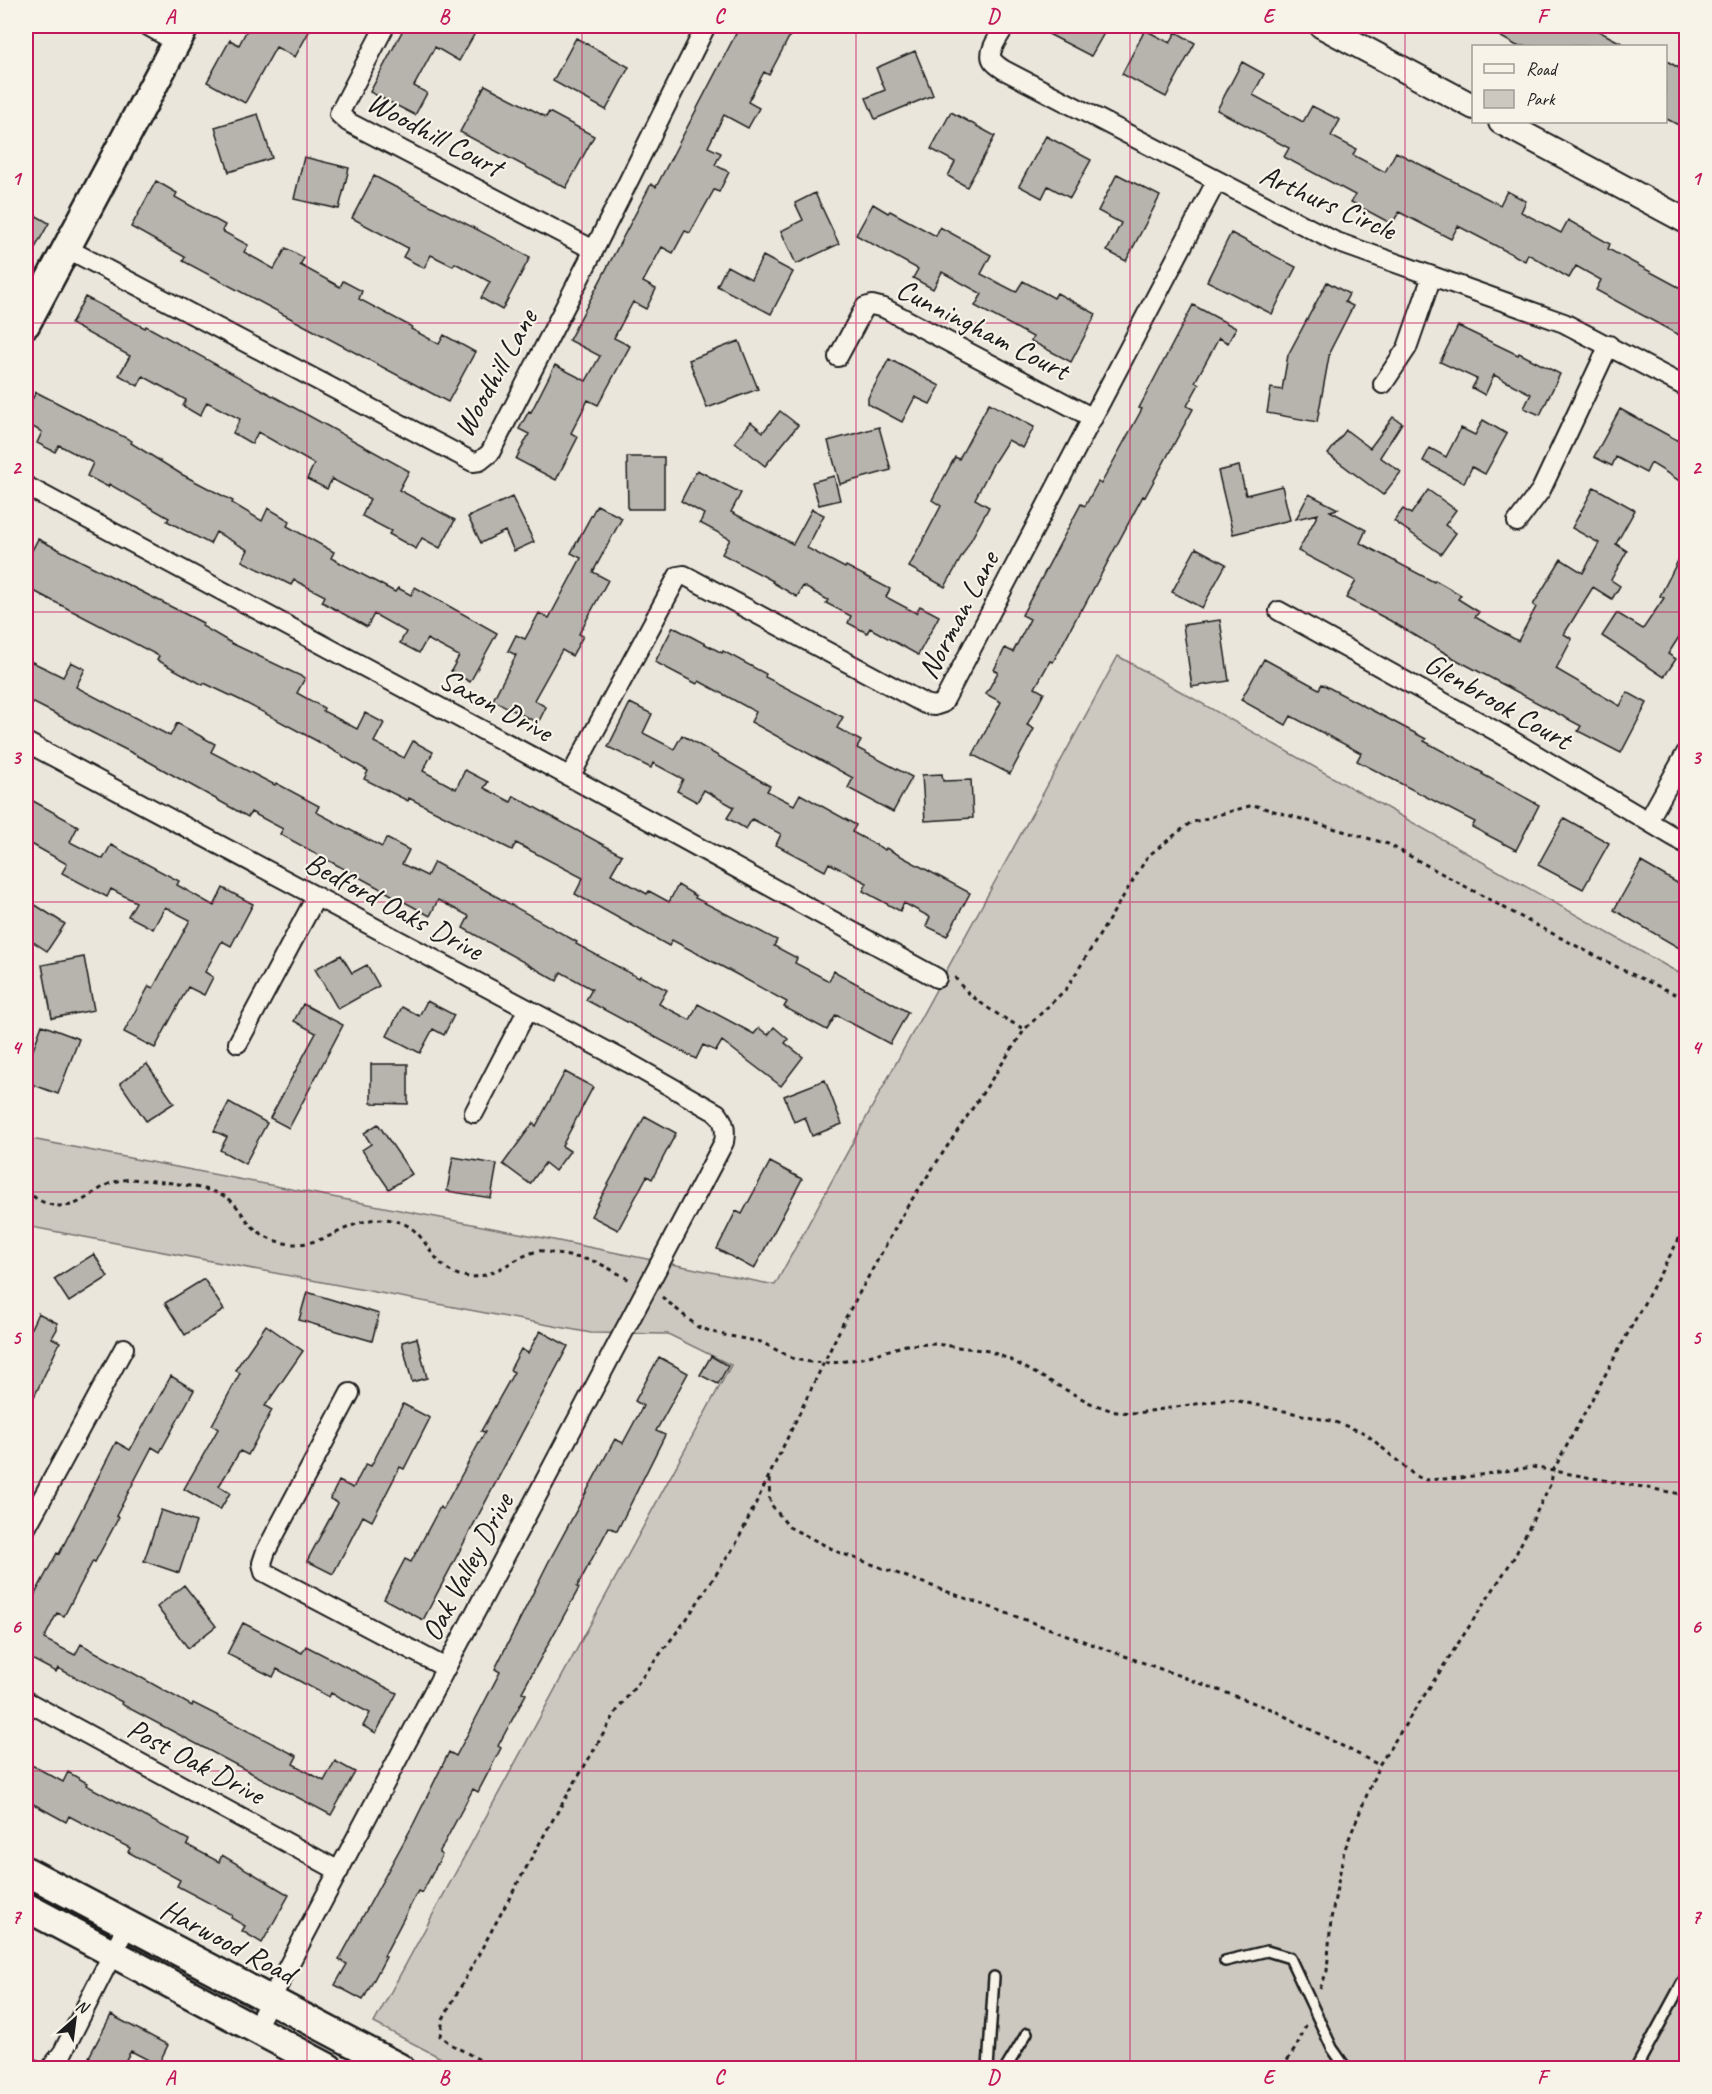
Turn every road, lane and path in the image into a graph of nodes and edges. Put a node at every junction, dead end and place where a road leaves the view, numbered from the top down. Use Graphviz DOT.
graph roads {
  1 [pos="148,26"];
  2 [pos="385,26"];
  3 [pos="706,26"];
  4 [pos="1005,26"];
  5 [pos="1322,26"];
  6 [pos="180,34"];
  7 [pos="1472,106"];
  8 [pos="1503,123"];
  9 [pos="1216,182"];
  10 [pos="1686,220"];
  11 [pos="66,248"];
  12 [pos="594,249"];
  13 [pos="1432,276"];
  14 [pos="27,318"];
  15 [pos="1609,345"];
  16 [pos="838,357"];
  17 [pos="1383,384"];
  18 [pos="1686,387"];
  19 [pos="1093,418"];
  20 [pos="26,486"];
  21 [pos="1517,522"];
  22 [pos="1279,611"];
  23 [pos="26,742"];
  24 [pos="1686,753"];
  25 [pos="570,777"];
  26 [pos="1648,821"];
  27 [pos="1686,844"];
  28 [pos="316,897"];
  29 [pos="937,978"];
  30 [pos="1686,999"];
  31 [pos="528,1009"];
  32 [pos="1025,1029"];
  33 [pos="238,1044"];
  34 [pos="474,1113"];
  35 [pos="726,1131"];
  36 [pos="26,1190"];
  37 [pos="1686,1226"];
  38 [pos="646,1289"];
  39 [pos="124,1348"];
  40 [pos="825,1362"];
  41 [pos="350,1393"];
  42 [pos="1553,1471"];
  43 [pos="769,1477"];
  44 [pos="1686,1495"];
  45 [pos="26,1528"];
  46 [pos="446,1668"];
  47 [pos="26,1701"];
  48 [pos="1379,1765"];
  49 [pos="26,1871"];
  50 [pos="339,1871"];
  51 [pos="26,1907"];
  52 [pos="127,1925"];
  53 [pos="113,1954"];
  54 [pos="1224,1961"];
  55 [pos="1686,1976"];
  56 [pos="994,1977"];
  57 [pos="270,2000"];
  58 [pos="1313,2008"];
  59 [pos="255,2029"];
  60 [pos="1027,2033"];
  61 [pos="26,2066"];
  62 [pos="31,2068"];
  63 [pos="51,2068"];
  64 [pos="329,2068"];
  65 [pos="400,2068"];
  66 [pos="495,2068"];
  67 [pos="988,2068"];
  68 [pos="1006,2068"];
  69 [pos="1282,2068"];
  70 [pos="1346,2068"];
  71 [pos="1636,2068"];
  1 -- 6 [label="street"];
  2 -- 12 [label="street, Woodhill Court"];
  3 -- 12 [label="street, Woodhill Lane"];
  4 -- 9 [label="street, Arthurs Circle"];
  5 -- 7 [label="street"];
  6 -- 11 [label="main road"];
  8 -- 10 [label="street"];
  9 -- 13 [label="street, Arthurs Circle"];
  9 -- 19 [label="street, Norman Lane"];
  11 -- 12 [label="street, Woodhill Lane"];
  11 -- 14 [label="main road"];
  13 -- 15 [label="street, Arthurs Circle"];
  13 -- 17 [label="street"];
  15 -- 18 [label="street, Arthurs Circle"];
  15 -- 21 [label="street"];
  16 -- 19 [label="street, Cunningham Court"];
  19 -- 25 [label="street, Norman Lane"];
  20 -- 25 [label="street, Saxon Drive"];
  22 -- 26 [label="street, Glenbrook Court"];
  23 -- 28 [label="street, Bedford Oaks Drive"];
  24 -- 26 [label="street"];
  25 -- 29 [label="street, Saxon Drive"];
  26 -- 27 [label="street, Glenbrook Court"];
  28 -- 31 [label="street, Bedford Oaks Drive"];
  28 -- 33 [label="street"];
  29 -- 32 [label="path"];
  30 -- 32 [label="path"];
  31 -- 34 [label="street"];
  31 -- 35 [label="street, Bedford Oaks Drive"];
  32 -- 40 [label="path"];
  35 -- 38 [label="street, Oak Valley Drive"];
  36 -- 38 [label="path"];
  37 -- 42 [label="path"];
  38 -- 40 [label="path"];
  38 -- 46 [label="street, Oak Valley Drive"];
  39 -- 45 [label="street"];
  40 -- 42 [label="path"];
  40 -- 43 [label="path"];
  41 -- 46 [label="street"];
  42 -- 44 [label="path"];
  42 -- 48 [label="path"];
  43 -- 48 [label="path"];
  43 -- 66 [label="path"];
  46 -- 50 [label="street, Oak Valley Drive"];
  47 -- 50 [label="street, Post Oak Drive"];
  48 -- 58 [label="path"];
  49 -- 52 [label="main road, Harwood Road"];
  50 -- 57 [label="street, Oak Valley Drive"];
  51 -- 53 [label="main road"];
  52 -- 53 [label="street"];
  52 -- 57 [label="main road, Harwood Road"];
  53 -- 59 [label="main road"];
  53 -- 63 [label="street"];
  54 -- 58 [label="lane"];
  55 -- 71 [label="lane"];
  56 -- 67 [label="lane"];
  57 -- 59 [label="street, Oak Valley Drive"];
  57 -- 65 [label="main road, Harwood Road"];
  58 -- 69 [label="path"];
  58 -- 70 [label="lane"];
  59 -- 64 [label="main road"];
  60 -- 68 [label="lane"];
  61 -- 62 [label="street"];
}
